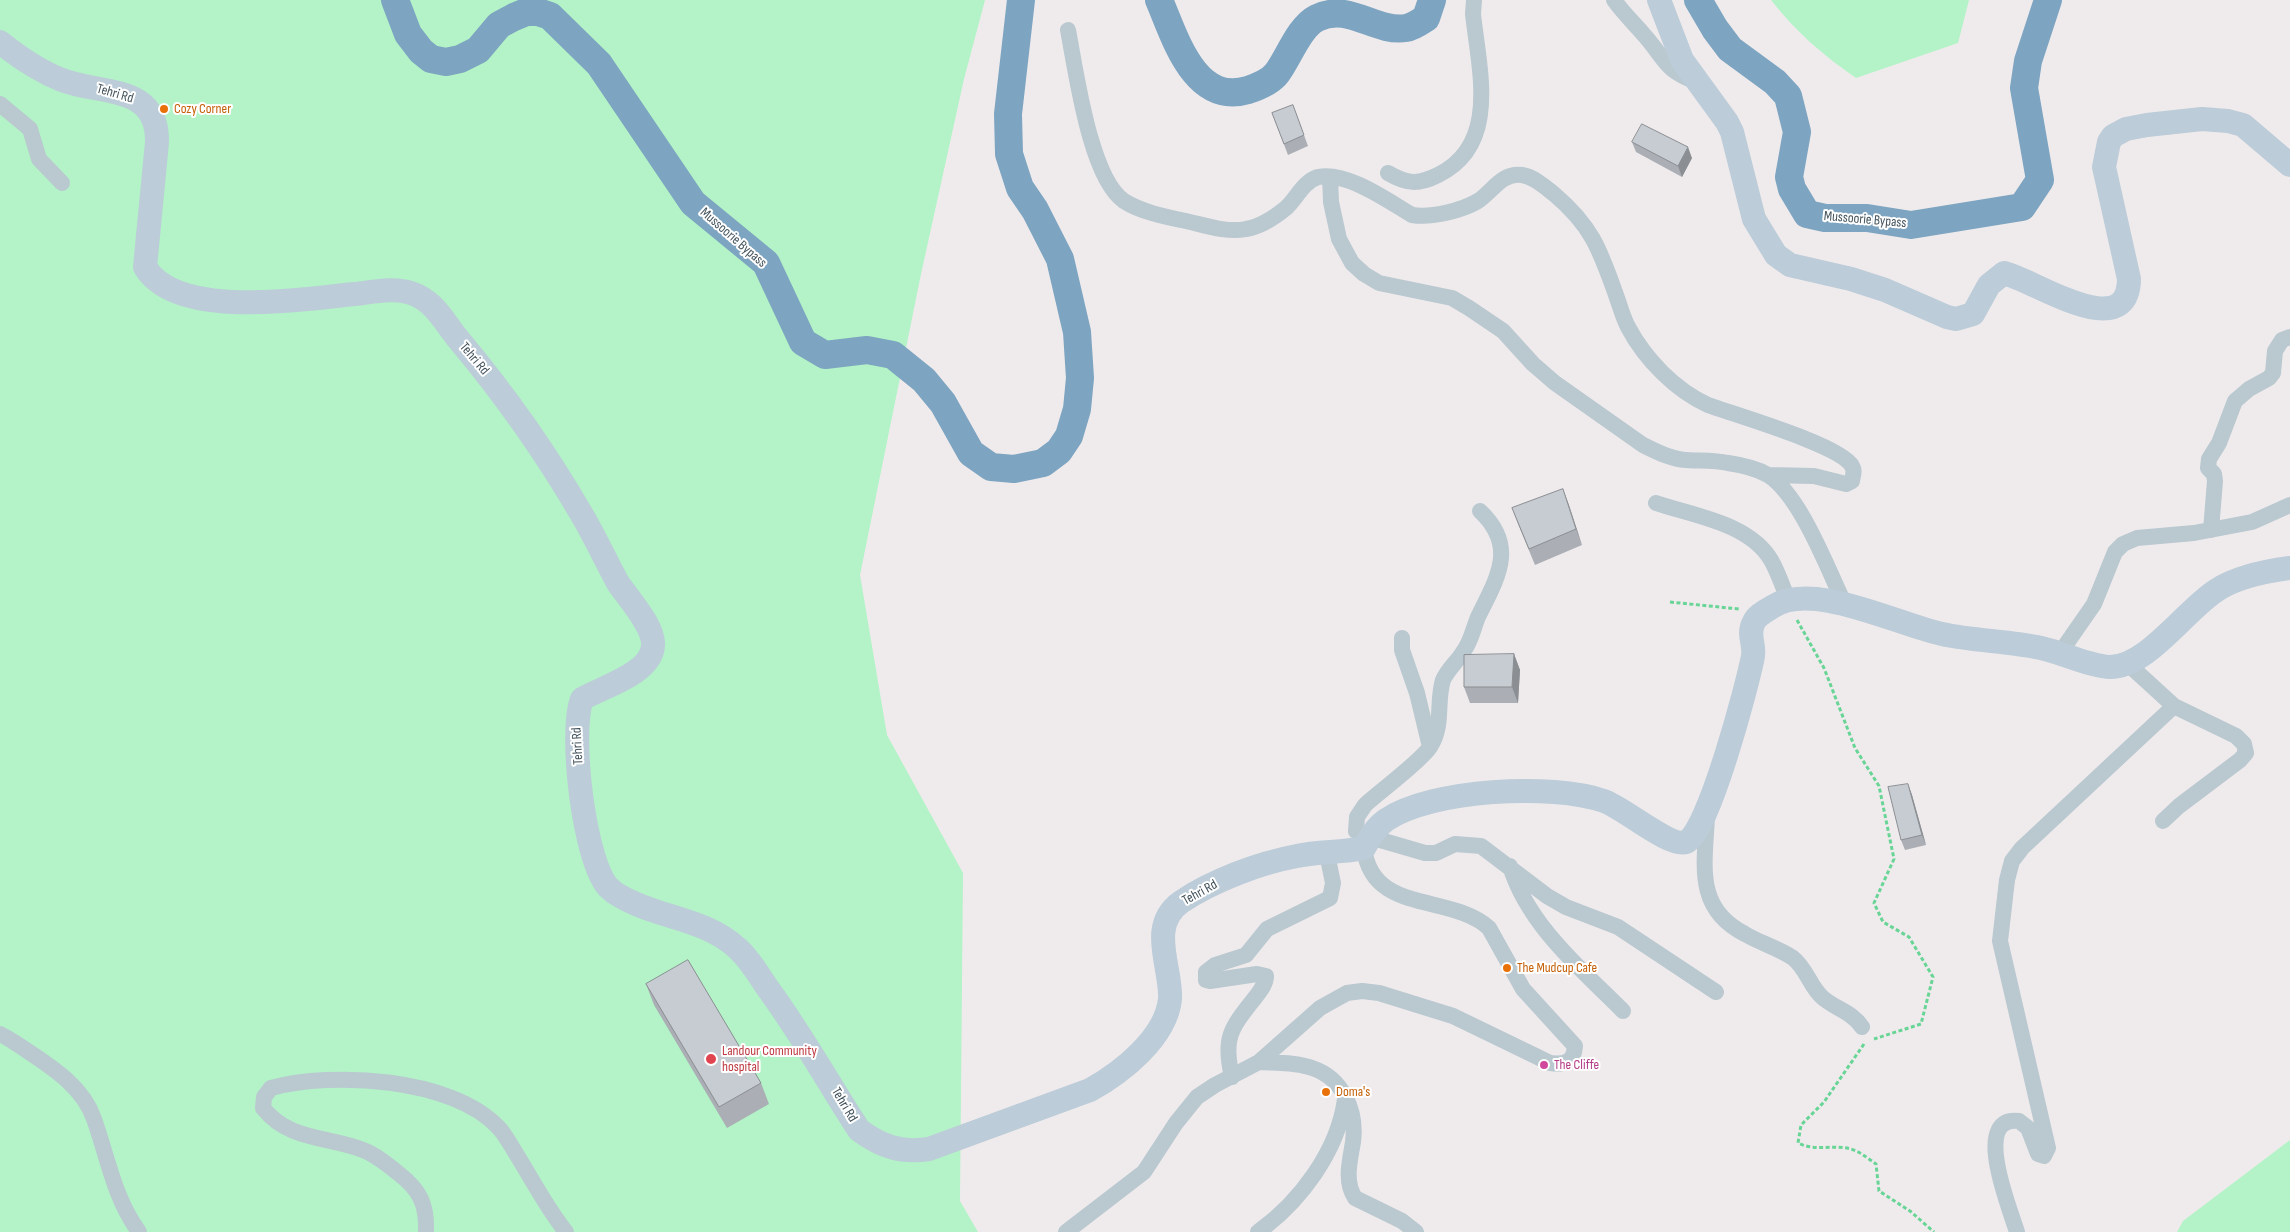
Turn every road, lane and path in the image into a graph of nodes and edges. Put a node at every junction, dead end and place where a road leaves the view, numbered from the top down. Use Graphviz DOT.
graph roads {
  1 [pos="395,0"];
  2 [pos="1020,0"];
  3 [pos="1159,0"];
  4 [pos="1432,0"];
  5 [pos="1474,0"];
  6 [pos="1614,0"];
  7 [pos="1659,0"];
  8 [pos="1698,0"];
  9 [pos="2048,0"];
  10 [pos="1068,30"];
  11 [pos="0,42"];
  12 [pos="1697,82"];
  13 [pos="0,104"];
  14 [pos="2290,165"];
  15 [pos="1388,172"];
  16 [pos="1330,177"];
  17 [pos="62,183"];
  18 [pos="2290,337"];
  19 [pos="1768,475"];
  20 [pos="1656,504"];
  21 [pos="2290,505"];
  22 [pos="1480,511"];
  23 [pos="2211,530"];
  24 [pos="2290,568"];
  25 [pos="1670,602"];
  26 [pos="1782,602"];
  27 [pos="1845,605"];
  28 [pos="1744,610"];
  29 [pos="1402,638"];
  30 [pos="2060,653"];
  31 [pos="2128,664"];
  32 [pos="2174,706"];
  33 [pos="1430,747"];
  34 [pos="1707,811"];
  35 [pos="2163,821"];
  36 [pos="1367,842"];
  37 [pos="1327,854"];
  38 [pos="1510,866"];
  39 [pos="1716,992"];
  40 [pos="1624,1011"];
  41 [pos="0,1034"];
  42 [pos="1864,1035"];
  43 [pos="1872,1040"];
  44 [pos="1259,1062"];
  45 [pos="1232,1077"];
  46 [pos="1345,1094"];
  47 [pos="139,1232"];
  48 [pos="426,1232"];
  49 [pos="566,1232"];
  50 [pos="1066,1232"];
  51 [pos="1258,1232"];
  52 [pos="1416,1232"];
  53 [pos="1934,1232"];
  54 [pos="2017,1232"];
  1 -- 2 [label="highway, Mussoorie Bypass"];
  3 -- 4 [label="highway"];
  5 -- 15 [label="street"];
  6 -- 12 [label="street"];
  7 -- 12 [label="street"];
  8 -- 9 [label="highway, Mussoorie Bypass"];
  10 -- 16 [label="street"];
  11 -- 37 [label="street, Tehri Rd"];
  12 -- 14 [label="street"];
  13 -- 17 [label="street"];
  16 -- 19 [label="street"];
  16 -- 19 [label="street"];
  18 -- 23 [label="street"];
  19 -- 27 [label="street"];
  20 -- 26 [label="street"];
  21 -- 23 [label="street"];
  22 -- 33 [label="street"];
  23 -- 30 [label="street"];
  24 -- 31 [label="street"];
  25 -- 28 [label="path"];
  26 -- 27 [label="street"];
  26 -- 34 [label="street"];
  26 -- 43 [label="path"];
  27 -- 30 [label="street"];
  29 -- 33 [label="street"];
  30 -- 31 [label="street"];
  31 -- 32 [label="street"];
  32 -- 35 [label="street"];
  32 -- 54 [label="street"];
  33 -- 36 [label="street"];
  34 -- 36 [label="street"];
  34 -- 42 [label="street"];
  36 -- 37 [label="street, Tehri Rd"];
  36 -- 38 [label="street"];
  36 -- 44 [label="street"];
  37 -- 45 [label="street"];
  38 -- 39 [label="street"];
  38 -- 40 [label="street"];
  41 -- 47 [label="street"];
  42 -- 53 [label="path"];
  44 -- 45 [label="street"];
  44 -- 46 [label="street"];
  45 -- 50 [label="street"];
  46 -- 51 [label="street"];
  46 -- 52 [label="street"];
  48 -- 49 [label="street"];
}
